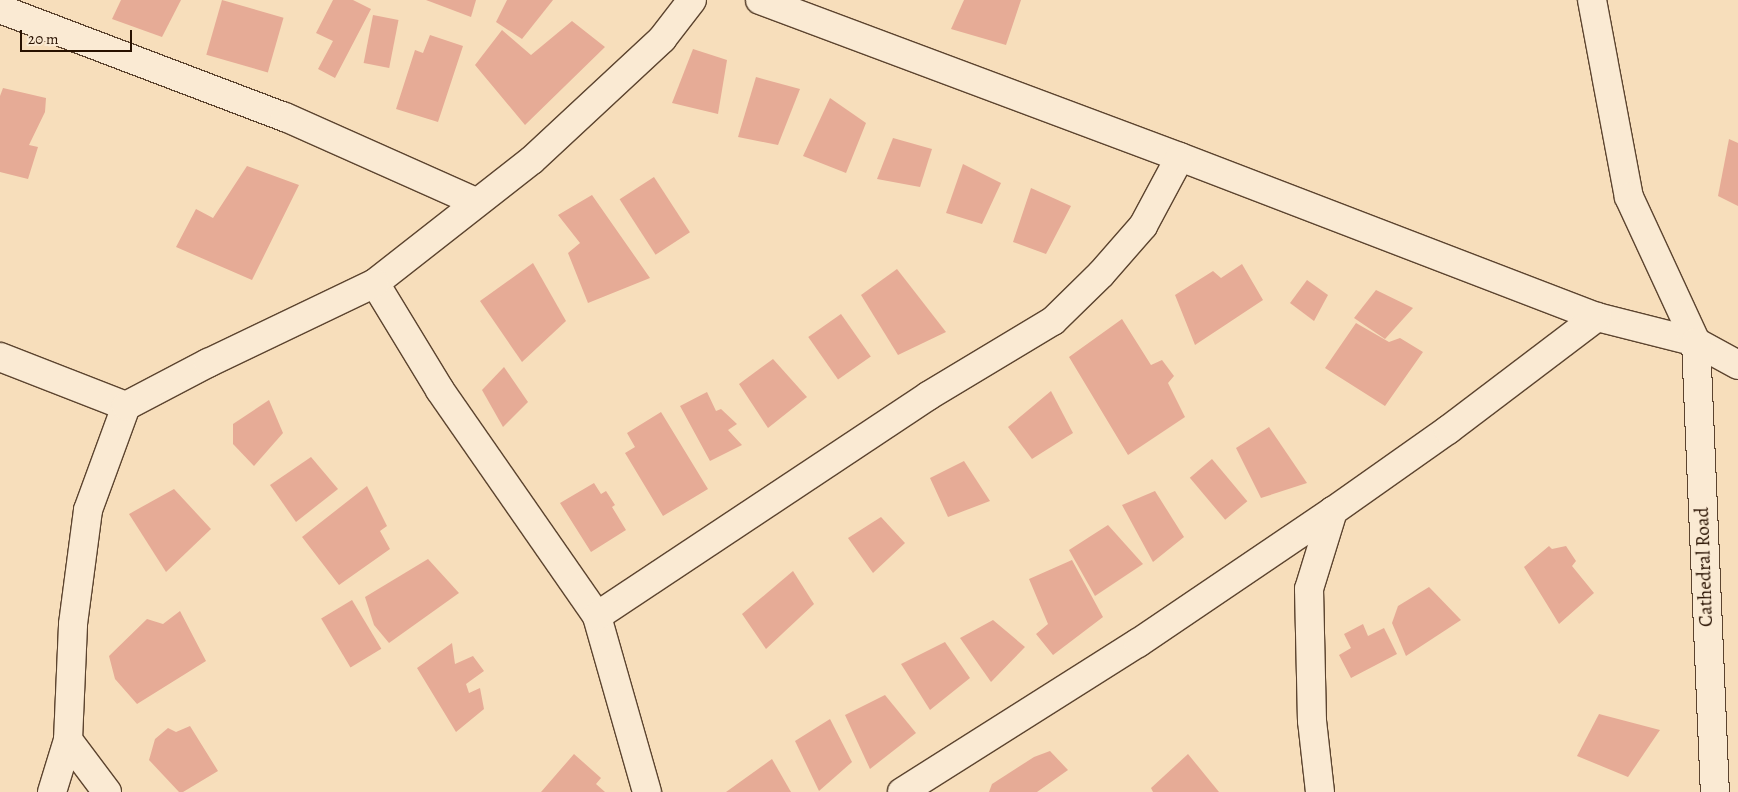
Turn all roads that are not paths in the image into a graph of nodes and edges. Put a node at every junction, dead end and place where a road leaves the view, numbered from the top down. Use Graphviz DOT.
graph roads {
  1 [pos="692,0"];
  2 [pos="760,0"];
  3 [pos="1592,0"];
  4 [pos="0,9"];
  5 [pos="1180,157"];
  6 [pos="476,202"];
  7 [pos="375,283"];
  8 [pos="1597,317"];
  9 [pos="1696,342"];
  10 [pos="0,356"];
  11 [pos="1738,365"];
  12 [pos="126,406"];
  13 [pos="1333,511"];
  14 [pos="597,616"];
  15 [pos="68,740"];
  16 [pos="52,792"];
  17 [pos="107,792"];
  18 [pos="647,792"];
  19 [pos="902,792"];
  20 [pos="1320,792"];
  21 [pos="1715,792"];
  1 -- 6 [label="street"];
  2 -- 5 [label="street"];
  3 -- 9 [label="street"];
  4 -- 6 [label="street"];
  5 -- 8 [label="street"];
  5 -- 14 [label="street"];
  6 -- 7 [label="street"];
  7 -- 12 [label="street"];
  7 -- 14 [label="street"];
  8 -- 9 [label="street"];
  8 -- 13 [label="street"];
  9 -- 11 [label="street"];
  9 -- 21 [label="street, Cathedral Road"];
  10 -- 12 [label="street"];
  12 -- 15 [label="street"];
  13 -- 19 [label="street"];
  13 -- 20 [label="street"];
  14 -- 18 [label="street"];
  15 -- 16 [label="street"];
  15 -- 17 [label="street"];
}
